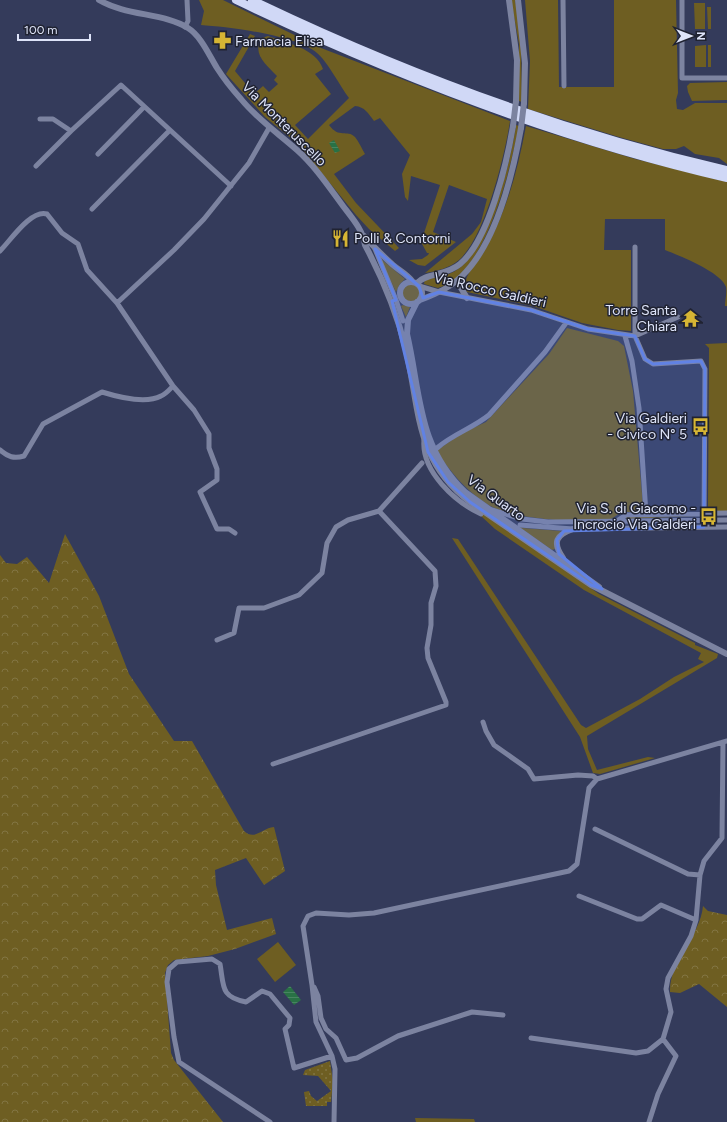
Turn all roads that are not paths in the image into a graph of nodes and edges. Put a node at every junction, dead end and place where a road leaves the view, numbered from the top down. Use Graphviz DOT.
graph roads {
  1 [pos="99,0"];
  2 [pos="187,0"];
  3 [pos="236,0"];
  4 [pos="252,0"];
  5 [pos="504,0"];
  6 [pos="518,0"];
  7 [pos="563,0"];
  8 [pos="682,0"];
  9 [pos="509,3"];
  10 [pos="185,27"];
  11 [pos="727,78"];
  12 [pos="564,86"];
  13 [pos="144,107"];
  14 [pos="40,119"];
  15 [pos="269,128"];
  16 [pos="170,130"];
  17 [pos="72,131"];
  18 [pos="98,154"];
  19 [pos="36,166"];
  20 [pos="727,170"];
  21 [pos="727,178"];
  22 [pos="231,186"];
  23 [pos="92,209"];
  24 [pos="364,236"];
  25 [pos="635,246"];
  26 [pos="375,249"];
  27 [pos="0,251"];
  28 [pos="408,275"];
  29 [pos="426,276"];
  30 [pos="462,277"];
  31 [pos="416,283"];
  32 [pos="439,292"];
  33 [pos="467,298"];
  34 [pos="396,300"];
  35 [pos="418,301"];
  36 [pos="116,303"];
  37 [pos="678,318"];
  38 [pos="403,321"];
  39 [pos="566,323"];
  40 [pos="625,336"];
  41 [pos="635,336"];
  42 [pos="174,386"];
  43 [pos="424,440"];
  44 [pos="437,448"];
  45 [pos="0,450"];
  46 [pos="422,463"];
  47 [pos="492,510"];
  48 [pos="379,511"];
  49 [pos="727,513"];
  50 [pos="481,514"];
  51 [pos="646,514"];
  52 [pos="704,514"];
  53 [pos="704,520"];
  54 [pos="727,520"];
  55 [pos="615,522"];
  56 [pos="520,525"];
  57 [pos="704,527"];
  58 [pos="727,527"];
  59 [pos="573,529"];
  60 [pos="235,533"];
  61 [pos="564,561"];
  62 [pos="602,589"];
  63 [pos="217,640"];
  64 [pos="727,654"];
  65 [pos="483,722"];
  66 [pos="725,741"];
  67 [pos="273,764"];
  68 [pos="597,779"];
  69 [pos="595,829"];
  70 [pos="700,875"];
  71 [pos="579,896"];
  72 [pos="696,920"];
  73 [pos="312,985"];
  74 [pos="503,1015"];
  75 [pos="531,1038"];
  76 [pos="663,1039"];
  77 [pos="332,1056"];
  78 [pos="270,1122"];
  79 [pos="334,1122"];
  80 [pos="649,1122"];
  1 -- 10 [label="street, Via Monteruscello"];
  2 -- 10 [label="street"];
  3 -- 21 [label="highway"];
  4 -- 20 [label="highway"];
  5 -- 9 [label="street"];
  6 -- 30 [label="street, bridge"];
  7 -- 12 [label="street"];
  8 -- 11 [label="street"];
  9 -- 29 [label="street, bridge"];
  10 -- 15 [label="street, Via Monteruscello"];
  13 -- 16 [label="street"];
  13 -- 17 [label="street"];
  13 -- 18 [label="street"];
  14 -- 17 [label="street"];
  15 -- 22 [label="street"];
  15 -- 24 [label="street, Via Monteruscello"];
  16 -- 22 [label="street"];
  16 -- 23 [label="street"];
  17 -- 19 [label="street"];
  22 -- 36 [label="street"];
  24 -- 26 [label="street"];
  24 -- 34 [label="street, Via Monteruscello"];
  25 -- 41 [label="street"];
  26 -- 28 [label="street"];
  26 -- 34 [label="street"];
  27 -- 36 [label="street"];
  28 -- 29 [label="street"];
  28 -- 31 [label="street"];
  29 -- 31 [label="street"];
  30 -- 32 [label="street"];
  30 -- 33 [label="street"];
  31 -- 32 [label="street, Via Rocco Galdieri"];
  31 -- 34 [label="street"];
  31 -- 35 [label="street"];
  32 -- 33 [label="street, Via Rocco Galdieri"];
  32 -- 35 [label="street"];
  33 -- 39 [label="street, Via Rocco Galdieri"];
  34 -- 35 [label="street"];
  34 -- 38 [label="street"];
  34 -- 43 [label="street, Via Monteruscello"];
  35 -- 47 [label="street, Via Quarto"];
  36 -- 42 [label="street"];
  37 -- 41 [label="street"];
  39 -- 40 [label="street, Via Rocco Galdieri"];
  39 -- 44 [label="street"];
  40 -- 41 [label="street, Via Rocco Galdieri"];
  40 -- 51 [label="street"];
  41 -- 52 [label="street"];
  42 -- 45 [label="street"];
  42 -- 60 [label="street"];
  43 -- 50 [label="street"];
  43 -- 62 [label="street, Via Quarto"];
  46 -- 48 [label="street"];
  47 -- 55 [label="street"];
  47 -- 61 [label="street, Via Quarto"];
  48 -- 63 [label="street"];
  48 -- 67 [label="street"];
  49 -- 52 [label="street"];
  51 -- 52 [label="street"];
  51 -- 55 [label="street"];
  52 -- 53 [label="street"];
  53 -- 54 [label="street"];
  53 -- 55 [label="street"];
  53 -- 57 [label="street"];
  56 -- 59 [label="street"];
  57 -- 58 [label="street"];
  57 -- 59 [label="street"];
  59 -- 61 [label="street"];
  61 -- 62 [label="street, Via Quarto"];
  62 -- 64 [label="street, Via Quarto"];
  65 -- 68 [label="street"];
  66 -- 68 [label="street"];
  66 -- 70 [label="street"];
  68 -- 73 [label="street"];
  69 -- 70 [label="street"];
  70 -- 72 [label="street"];
  71 -- 72 [label="street"];
  72 -- 76 [label="street"];
  73 -- 74 [label="street"];
  73 -- 77 [label="street"];
  75 -- 76 [label="street"];
  76 -- 80 [label="street"];
  77 -- 78 [label="street"];
  77 -- 79 [label="street"];
}
